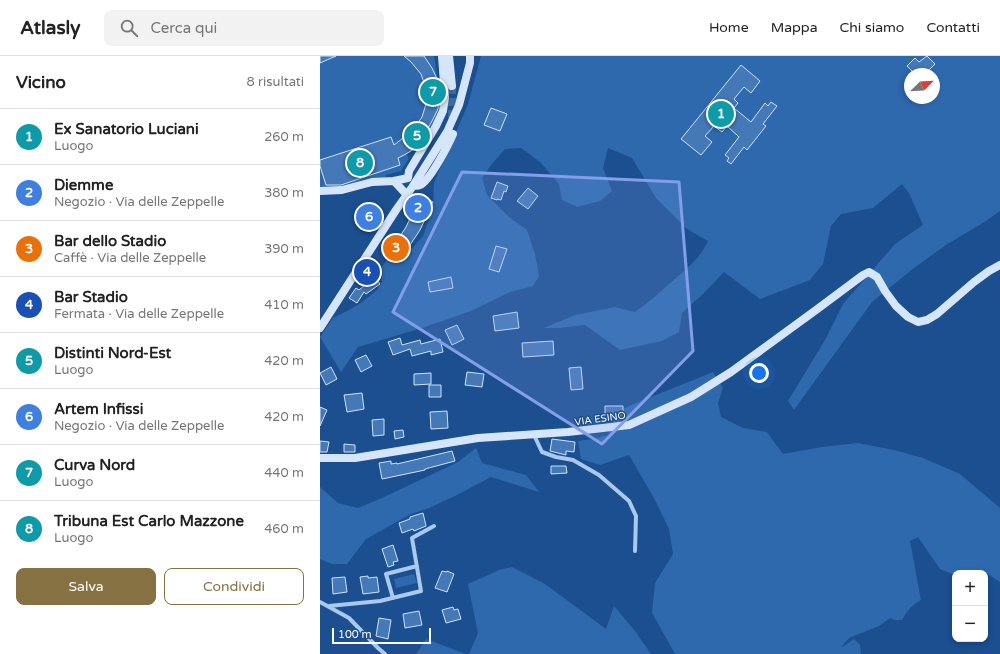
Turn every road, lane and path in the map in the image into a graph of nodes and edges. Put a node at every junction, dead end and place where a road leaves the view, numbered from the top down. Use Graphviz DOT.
graph roads {
  1 [pos="442,56"];
  2 [pos="449,56"];
  3 [pos="470,56"];
  4 [pos="452,86"];
  5 [pos="452,134"];
  6 [pos="408,178"];
  7 [pos="394,181"];
  8 [pos="413,186"];
  9 [pos="320,191"];
  10 [pos="407,195"];
  11 [pos="1000,265"];
  12 [pos="320,328"];
  13 [pos="534,434"];
  14 [pos="320,458"];
  15 [pos="434,526"];
  16 [pos="635,551"];
  17 [pos="417,566"];
  18 [pos="393,598"];
  19 [pos="320,602"];
  20 [pos="329,606"];
  21 [pos="385,654"];
  1 -- 6 [label="street"];
  2 -- 4 [label="street"];
  3 -- 8 [label="street"];
  5 -- 8 [label="street"];
  6 -- 7 [label="street"];
  6 -- 8 [label="street"];
  7 -- 9 [label="street"];
  7 -- 10 [label="street"];
  8 -- 10 [label="street"];
  10 -- 12 [label="street"];
  11 -- 13 [label="street, VIA ESINO"];
  13 -- 14 [label="street, VIA ESINO"];
  13 -- 16 [label="street"];
  15 -- 17 [label="street"];
  17 -- 18 [label="street"];
  17 -- 18 [label="street"];
  18 -- 20 [label="street"];
  19 -- 20 [label="street"];
  20 -- 21 [label="street"];
}
